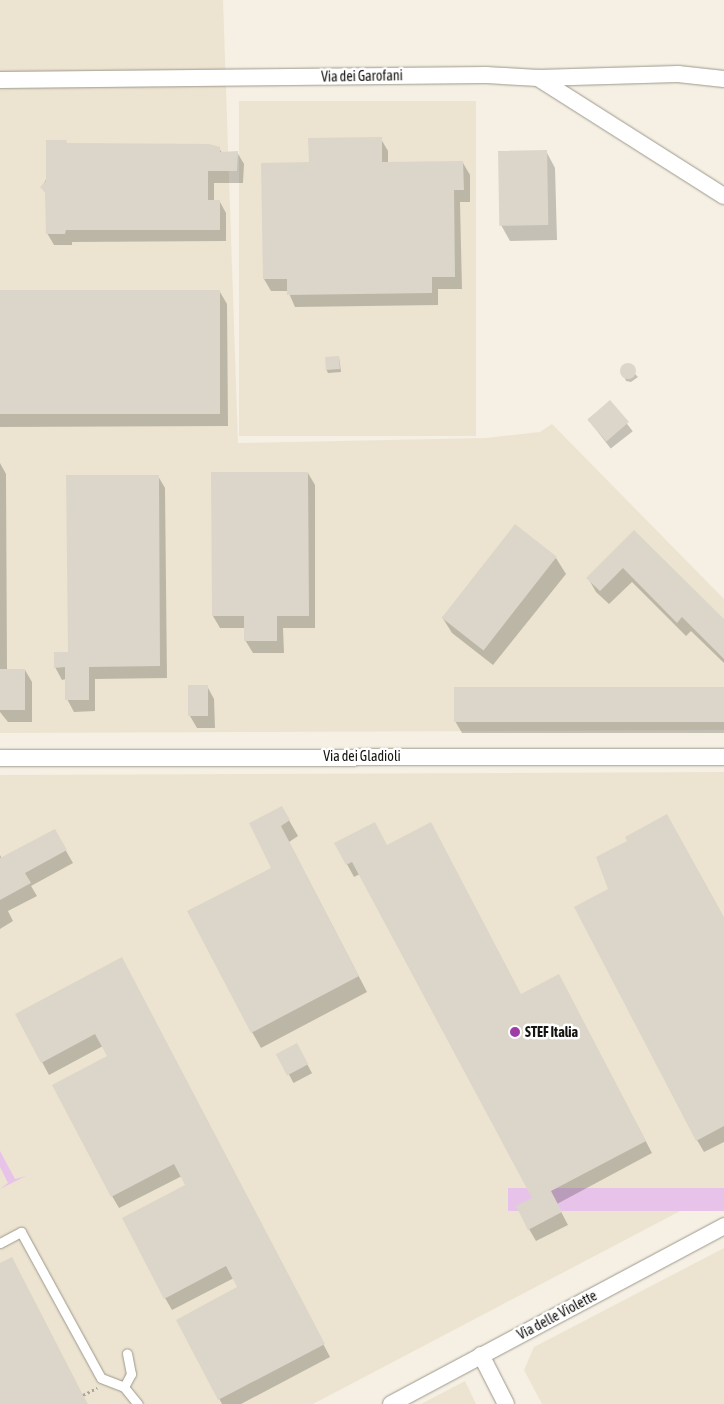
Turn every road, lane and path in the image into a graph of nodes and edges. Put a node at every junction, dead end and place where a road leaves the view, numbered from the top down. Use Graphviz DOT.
graph roads {
  1 [pos="538,78"];
  2 [pos="724,79"];
  3 [pos="0,80"];
  4 [pos="724,196"];
  5 [pos="724,757"];
  6 [pos="0,758"];
  7 [pos="724,1226"];
  8 [pos="0,1243"];
  9 [pos="127,1353"];
  10 [pos="481,1355"];
  11 [pos="124,1387"];
  12 [pos="138,1404"];
  13 [pos="391,1404"];
  14 [pos="506,1404"];
  1 -- 2 [label="street, Via dei Garofani"];
  1 -- 3 [label="street, Via dei Garofani"];
  1 -- 4 [label="street"];
  5 -- 6 [label="street, Via dei Gladioli"];
  7 -- 10 [label="street, Via delle Violette"];
  8 -- 11 [label="lane"];
  9 -- 11 [label="lane"];
  10 -- 13 [label="street, Via delle Violette"];
  10 -- 14 [label="street"];
  11 -- 12 [label="lane"];
}
